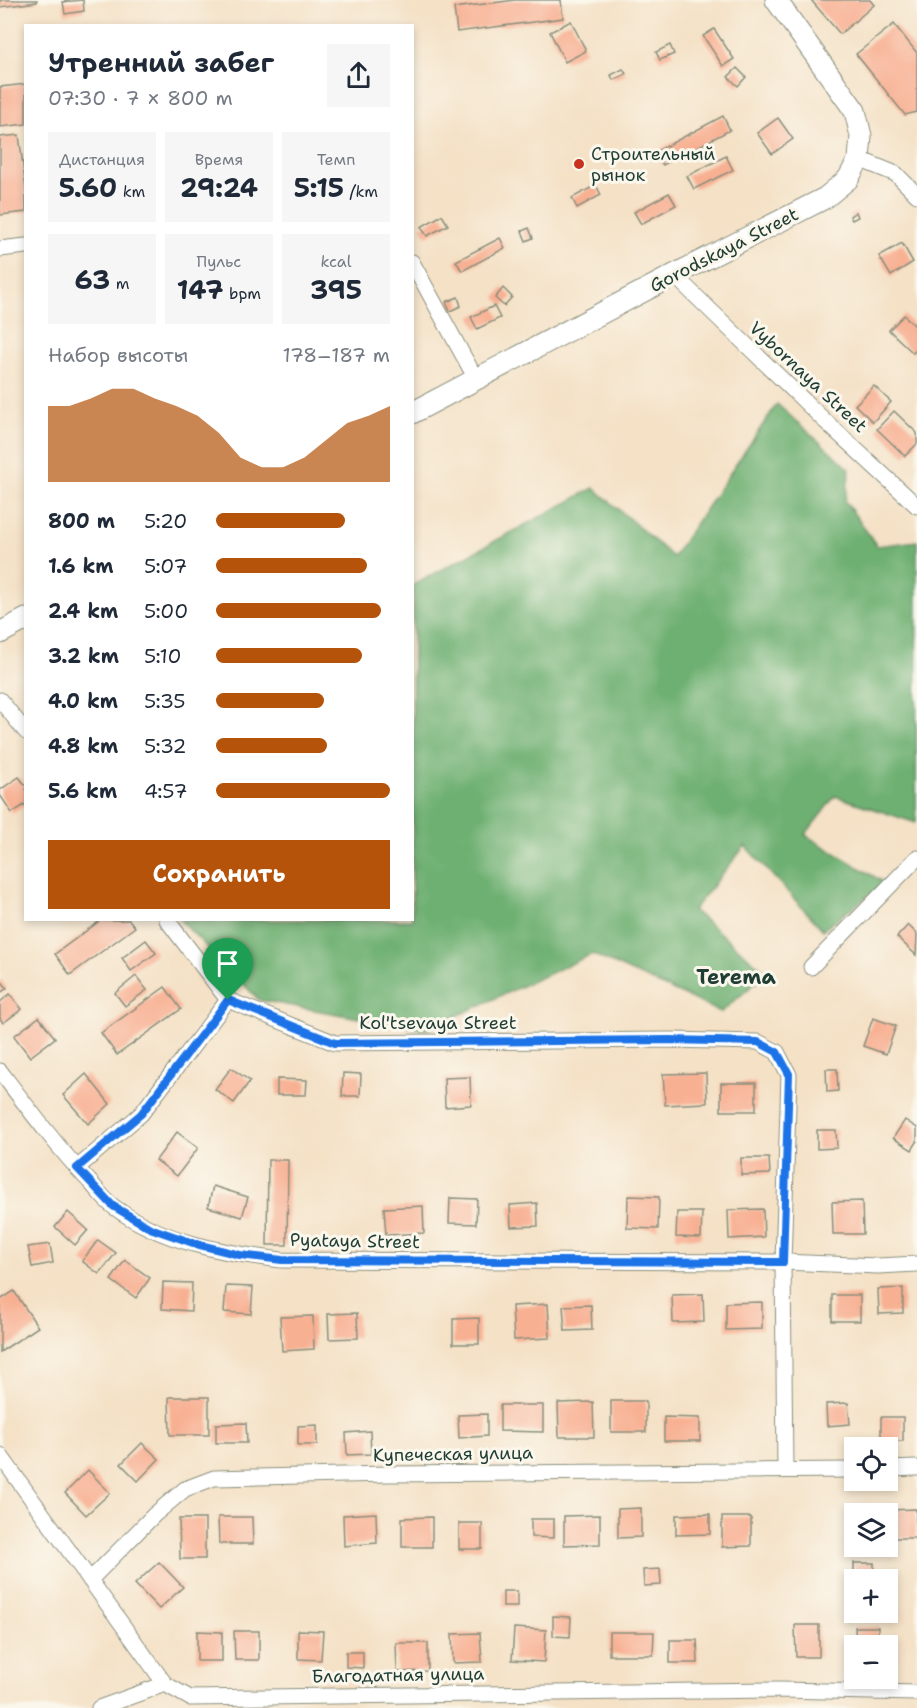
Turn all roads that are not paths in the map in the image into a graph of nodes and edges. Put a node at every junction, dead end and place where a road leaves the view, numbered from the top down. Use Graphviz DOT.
graph roads {
  1 [pos="776,0"];
  2 [pos="859,159"];
  3 [pos="917,195"];
  4 [pos="24,246"];
  5 [pos="0,249"];
  6 [pos="414,266"];
  7 [pos="674,275"];
  8 [pos="476,379"];
  9 [pos="414,412"];
  10 [pos="917,506"];
  11 [pos="24,620"];
  12 [pos="0,633"];
  13 [pos="0,700"];
  14 [pos="24,730"];
  15 [pos="917,858"];
  16 [pos="168,921"];
  17 [pos="811,967"];
  18 [pos="228,1000"];
  19 [pos="0,1071"];
  20 [pos="77,1168"];
  21 [pos="783,1262"];
  22 [pos="917,1264"];
  23 [pos="0,1455"];
  24 [pos="917,1468"];
  25 [pos="898,1469"];
  26 [pos="785,1470"];
  27 [pos="844,1470"];
  28 [pos="90,1580"];
  29 [pos="165,1684"];
  30 [pos="917,1694"];
  31 [pos="99,1708"];
  1 -- 2 [label="street"];
  2 -- 3 [label="street"];
  2 -- 7 [label="street, Gorodskaya Street"];
  4 -- 5 [label="street"];
  6 -- 8 [label="street"];
  7 -- 8 [label="street, Gorodskaya Street"];
  7 -- 10 [label="street, Vybornaya Street"];
  8 -- 9 [label="street, Gorodskaya Street"];
  11 -- 12 [label="street"];
  13 -- 14 [label="street"];
  15 -- 17 [label="street"];
  16 -- 18 [label="street"];
  18 -- 20 [label="street"];
  18 -- 21 [label="street, Kol'tsevaya Street"];
  19 -- 20 [label="street, Pyataya Street"];
  20 -- 21 [label="street, Pyataya Street"];
  21 -- 22 [label="street, Pyataya Street"];
  21 -- 26 [label="street"];
  23 -- 28 [label="street, Благодатная улица"];
  24 -- 25 [label="street"];
  26 -- 27 [label="street, Купеческая улица"];
  26 -- 28 [label="street, Купеческая улица"];
  28 -- 29 [label="street, Благодатная улица"];
  29 -- 30 [label="street, Благодатная улица"];
  29 -- 31 [label="street"];
}
